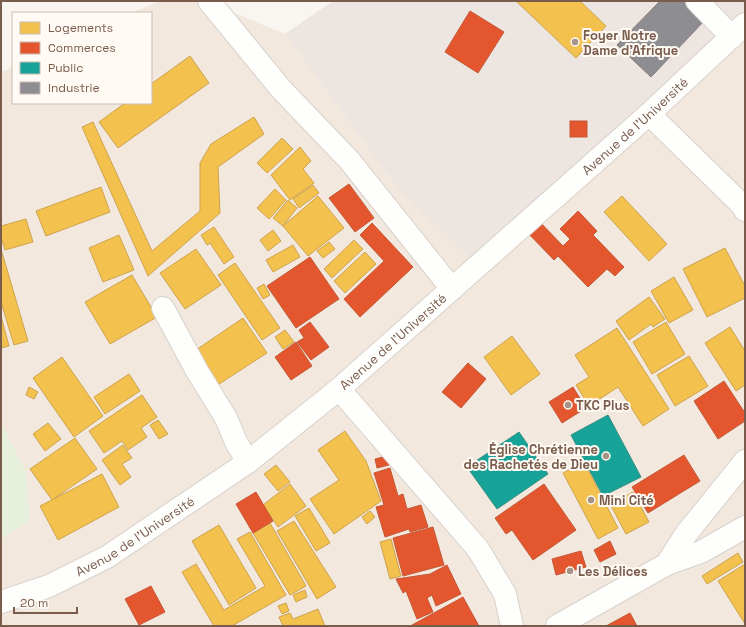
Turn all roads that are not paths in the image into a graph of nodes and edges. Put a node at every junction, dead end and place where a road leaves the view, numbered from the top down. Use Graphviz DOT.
graph roads {
  1 [pos="209,1"];
  2 [pos="697,1"];
  3 [pos="738,30"];
  4 [pos="649,114"];
  5 [pos="744,205"];
  6 [pos="452,289"];
  7 [pos="163,308"];
  8 [pos="339,389"];
  9 [pos="745,461"];
  10 [pos="248,462"];
  11 [pos="745,527"];
  12 [pos="667,564"];
  13 [pos="1,602"];
  14 [pos="512,626"];
  15 [pos="557,626"];
  1 -- 6 [label="street"];
  2 -- 3 [label="street"];
  3 -- 4 [label="street, Avenue de l'Université"];
  4 -- 5 [label="street"];
  4 -- 6 [label="street, Avenue de l'Université"];
  6 -- 8 [label="street, Avenue de l'Université"];
  7 -- 10 [label="street"];
  8 -- 10 [label="street, Avenue de l'Université"];
  8 -- 14 [label="street"];
  9 -- 12 [label="street"];
  10 -- 13 [label="street, Avenue de l'Université"];
  11 -- 12 [label="street"];
  12 -- 15 [label="street"];
}
